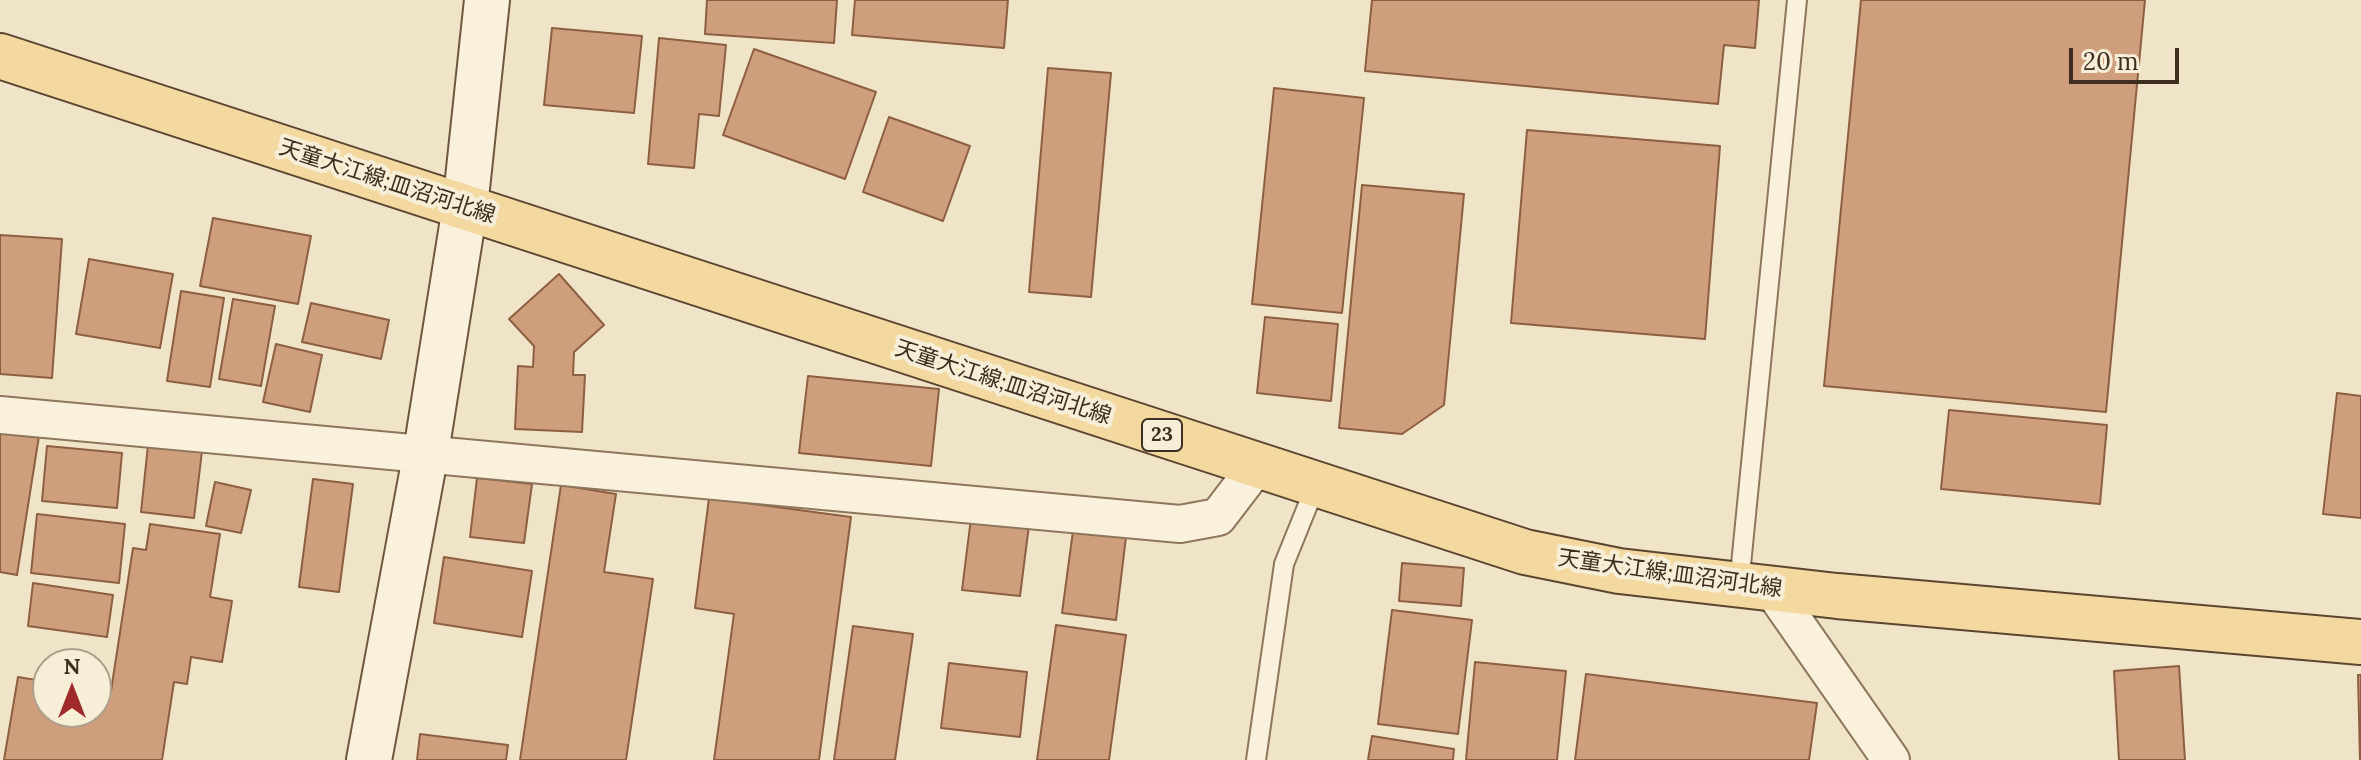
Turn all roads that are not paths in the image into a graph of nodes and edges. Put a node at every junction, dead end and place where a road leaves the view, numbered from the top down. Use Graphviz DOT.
graph roads {
  1 [pos="487,0"];
  2 [pos="1797,0"];
  3 [pos="0,56"];
  4 [pos="465,207"];
  5 [pos="0,415"];
  6 [pos="426,452"];
  7 [pos="1257,466"];
  8 [pos="1316,485"];
  9 [pos="1755,587"];
  10 [pos="2361,642"];
  11 [pos="369,760"];
  12 [pos="1256,760"];
  13 [pos="1891,760"];
  1 -- 4 [label="street"];
  2 -- 9 [label="lane"];
  3 -- 4 [label="main road, 天童大江線;皿沼河北線 / 23"];
  4 -- 6 [label="street"];
  4 -- 7 [label="main road, 天童大江線;皿沼河北線 / 23"];
  5 -- 6 [label="street"];
  6 -- 7 [label="street"];
  6 -- 11 [label="street"];
  7 -- 8 [label="main road, 天童大江線;皿沼河北線 / 23"];
  8 -- 9 [label="main road, 天童大江線;皿沼河北線 / 23"];
  8 -- 12 [label="lane"];
  9 -- 10 [label="main road, 天童大江線;皿沼河北線 / 23"];
  9 -- 13 [label="street"];
}
